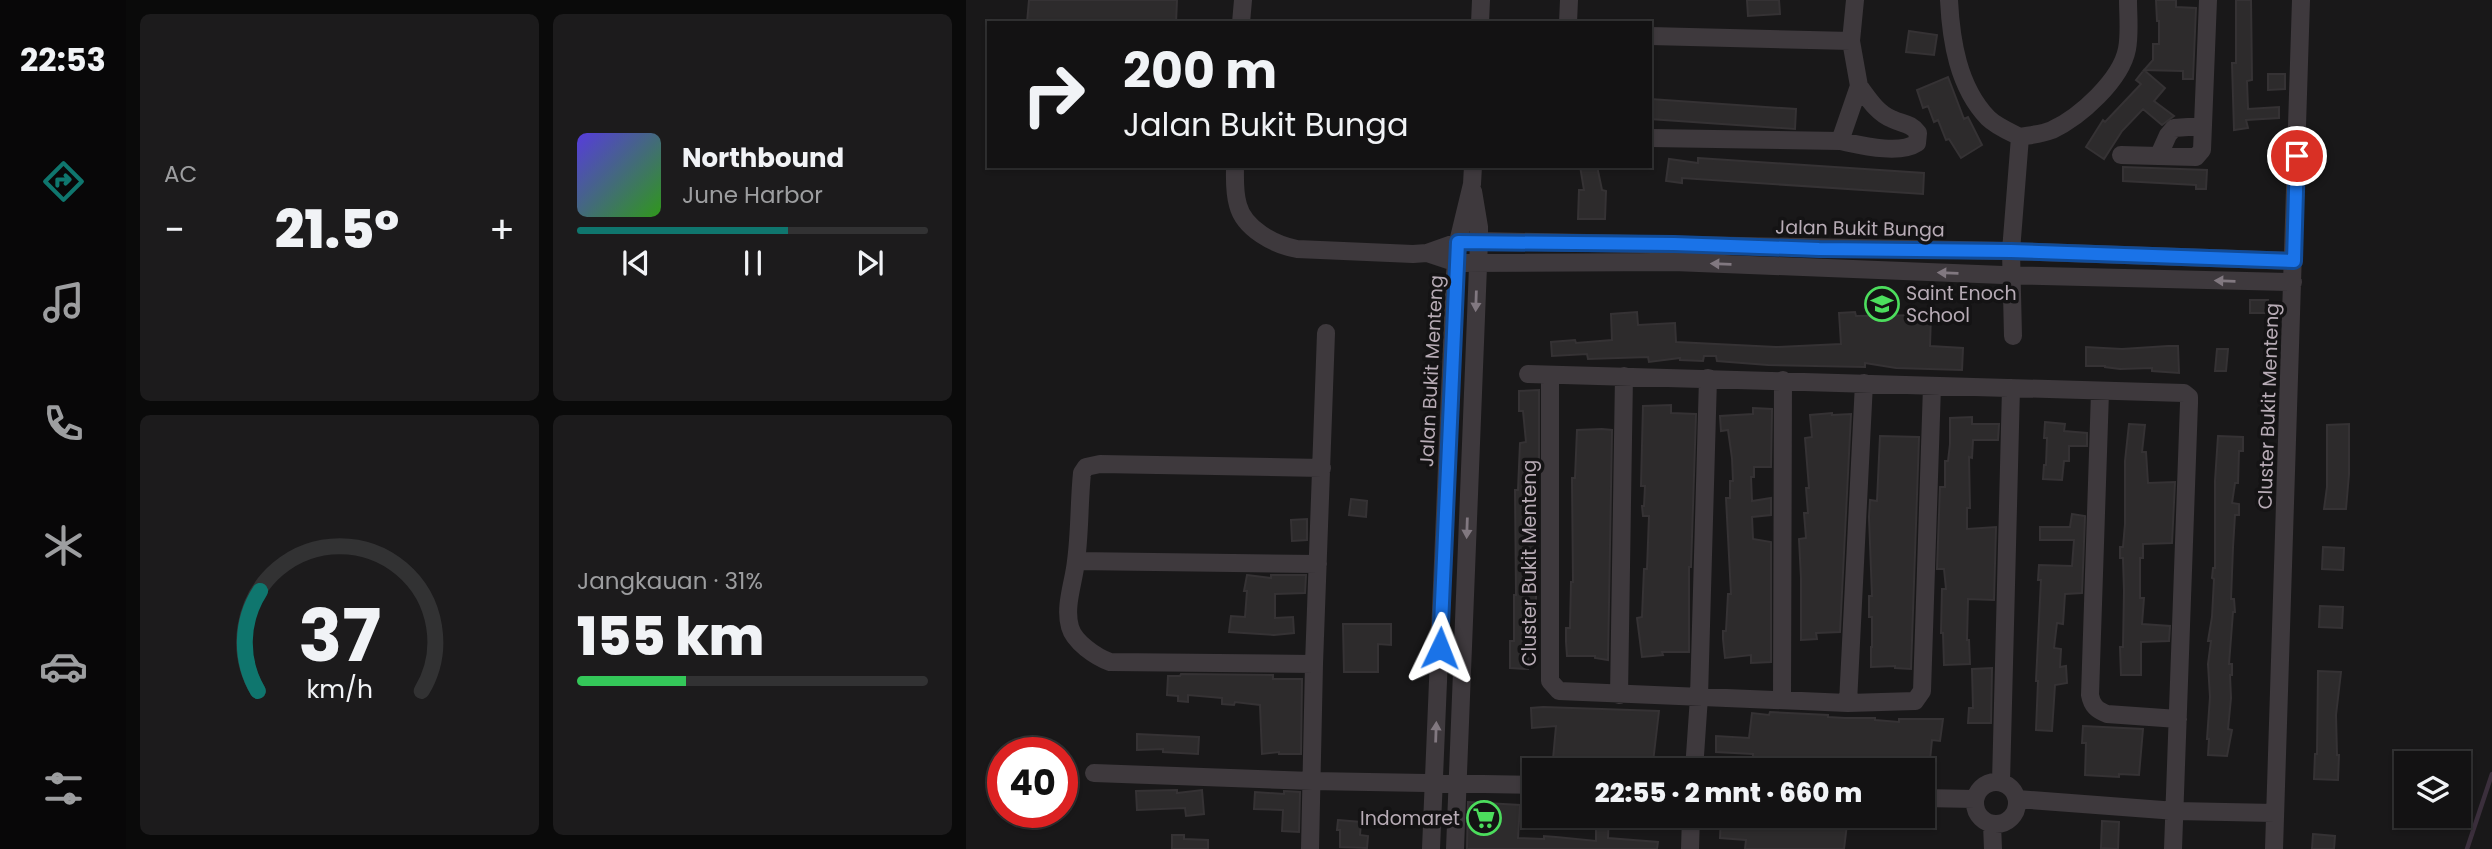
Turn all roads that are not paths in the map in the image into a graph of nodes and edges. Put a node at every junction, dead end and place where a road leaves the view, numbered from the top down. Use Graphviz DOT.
graph roads {
  1 [pos="1243,0"];
  2 [pos="1481,0"];
  3 [pos="1569,0"];
  4 [pos="1855,0"];
  5 [pos="1949,0"];
  6 [pos="2128,0"];
  7 [pos="2208,0"];
  8 [pos="2301,0"];
  9 [pos="1241,21"];
  10 [pos="1480,21"];
  11 [pos="1568,21"];
  12 [pos="1652,36"];
  13 [pos="1851,41"];
  14 [pos="1859,86"];
  15 [pos="2202,126"];
  16 [pos="2020,137"];
  17 [pos="1652,138"];
  18 [pos="1840,141"];
  19 [pos="2121,155"];
  20 [pos="2159,155"];
  21 [pos="1235,168"];
  22 [pos="1473,175"];
  23 [pos="1479,241"];
  24 [pos="1458,242"];
  25 [pos="1674,244"];
  26 [pos="1819,249"];
  27 [pos="2011,251"];
  28 [pos="1427,253"];
  29 [pos="2294,261"];
  30 [pos="1457,262"];
  31 [pos="1477,262"];
  32 [pos="1674,262"];
  33 [pos="1819,268"];
  34 [pos="2011,275"];
  35 [pos="2293,282"];
  36 [pos="1326,333"];
  37 [pos="2013,336"];
  38 [pos="1528,374"];
  39 [pos="1550,375"];
  40 [pos="1624,376"];
  41 [pos="1708,378"];
  42 [pos="1783,380"];
  43 [pos="1864,383"];
  44 [pos="1933,386"];
  45 [pos="2011,388"];
  46 [pos="2101,391"];
  47 [pos="1322,468"];
  48 [pos="1076,561"];
  49 [pos="1318,564"];
  50 [pos="1314,664"];
  51 [pos="1619,695"];
  52 [pos="1699,697"];
  53 [pos="1782,700"];
  54 [pos="1848,703"];
  55 [pos="2178,719"];
  56 [pos="1695,758"];
  57 [pos="1094,773"];
  58 [pos="1312,781"];
  59 [pos="1434,782"];
  60 [pos="1458,782"];
  61 [pos="2001,782"];
  62 [pos="1522,784"];
  63 [pos="1935,798"];
  64 [pos="1975,799"];
  65 [pos="2017,799"];
  66 [pos="2176,811"];
  67 [pos="2275,813"];
  68 [pos="1992,824"];
  69 [pos="1691,828"];
  70 [pos="1310,849"];
  71 [pos="1431,849"];
  72 [pos="1455,849"];
  73 [pos="1690,849"];
  74 [pos="1993,849"];
  75 [pos="2174,849"];
  76 [pos="2274,849"];
  1 -- 9 [label="street"];
  2 -- 10 [label="street"];
  3 -- 11 [label="street"];
  4 -- 13 [label="street"];
  5 -- 16 [label="street"];
  6 -- 16 [label="street"];
  7 -- 15 [label="street"];
  8 -- 29 [label="street, Cluster Bukit Menteng"];
  12 -- 13 [label="street"];
  13 -- 14 [label="street"];
  14 -- 18 [label="street"];
  14 -- 18 [label="street"];
  15 -- 20 [label="street"];
  15 -- 20 [label="street"];
  16 -- 27 [label="street"];
  17 -- 18 [label="street"];
  19 -- 20 [label="street"];
  21 -- 28 [label="street"];
  22 -- 23 [label="street, Jalan Bukit Menteng"];
  22 -- 24 [label="street, Jalan Bukit Menteng"];
  23 -- 24 [label="street, Jalan Bukit Bunga"];
  23 -- 25 [label="street, Jalan Bukit Bunga"];
  23 -- 31 [label="street, Jalan Bukit Menteng"];
  24 -- 28 [label="street, Jalan Bukit Bunga"];
  24 -- 30 [label="street, Jalan Bukit Menteng"];
  25 -- 26 [label="street, Jalan Bukit Bunga"];
  25 -- 32 [label="street"];
  26 -- 27 [label="street, Jalan Bukit Bunga"];
  26 -- 33 [label="street"];
  27 -- 29 [label="street, Jalan Bukit Bunga"];
  27 -- 34 [label="street"];
  28 -- 30 [label="street"];
  29 -- 35 [label="street, Cluster Bukit Menteng"];
  30 -- 31 [label="street"];
  59 -- 30 [label="street, Jalan Bukit Menteng, one-way"];
  31 -- 32 [label="street"];
  31 -- 60 [label="street, Jalan Bukit Menteng, one-way"];
  33 -- 32 [label="street, one-way"];
  34 -- 33 [label="street, one-way"];
  35 -- 34 [label="street, one-way"];
  34 -- 37 [label="street"];
  35 -- 67 [label="street, Cluster Bukit Menteng"];
  36 -- 47 [label="street"];
  38 -- 39 [label="street"];
  39 -- 40 [label="street"];
  39 -- 51 [label="street, Cluster Bukit Menteng"];
  40 -- 41 [label="street"];
  40 -- 51 [label="street"];
  41 -- 42 [label="street"];
  41 -- 52 [label="street"];
  42 -- 43 [label="street"];
  42 -- 53 [label="street"];
  43 -- 44 [label="street"];
  43 -- 54 [label="street"];
  44 -- 45 [label="street"];
  44 -- 54 [label="street, Cluster Bukit Menteng"];
  45 -- 46 [label="street"];
  45 -- 61 [label="street"];
  46 -- 55 [label="street"];
  46 -- 55 [label="street"];
  47 -- 48 [label="street"];
  47 -- 49 [label="street"];
  48 -- 49 [label="street"];
  48 -- 50 [label="street"];
  49 -- 50 [label="street"];
  50 -- 58 [label="street"];
  51 -- 52 [label="street, Cluster Bukit Menteng"];
  52 -- 53 [label="street, Cluster Bukit Menteng"];
  52 -- 56 [label="street"];
  53 -- 54 [label="street, Cluster Bukit Menteng"];
  55 -- 66 [label="street"];
  57 -- 58 [label="street"];
  58 -- 59 [label="street"];
  58 -- 70 [label="street"];
  59 -- 60 [label="street"];
  59 -- 71 [label="street, Jalan Bukit Menteng"];
  60 -- 62 [label="street"];
  60 -- 72 [label="street, Jalan Bukit Menteng"];
  61 -- 64 [label="street"];
  61 -- 65 [label="street"];
  63 -- 64 [label="street"];
  64 -- 68 [label="street"];
  65 -- 66 [label="street"];
  65 -- 68 [label="street"];
  66 -- 67 [label="street"];
  66 -- 75 [label="street"];
  67 -- 76 [label="street, Cluster Bukit Menteng"];
  68 -- 74 [label="street"];
  69 -- 73 [label="street"];
}
